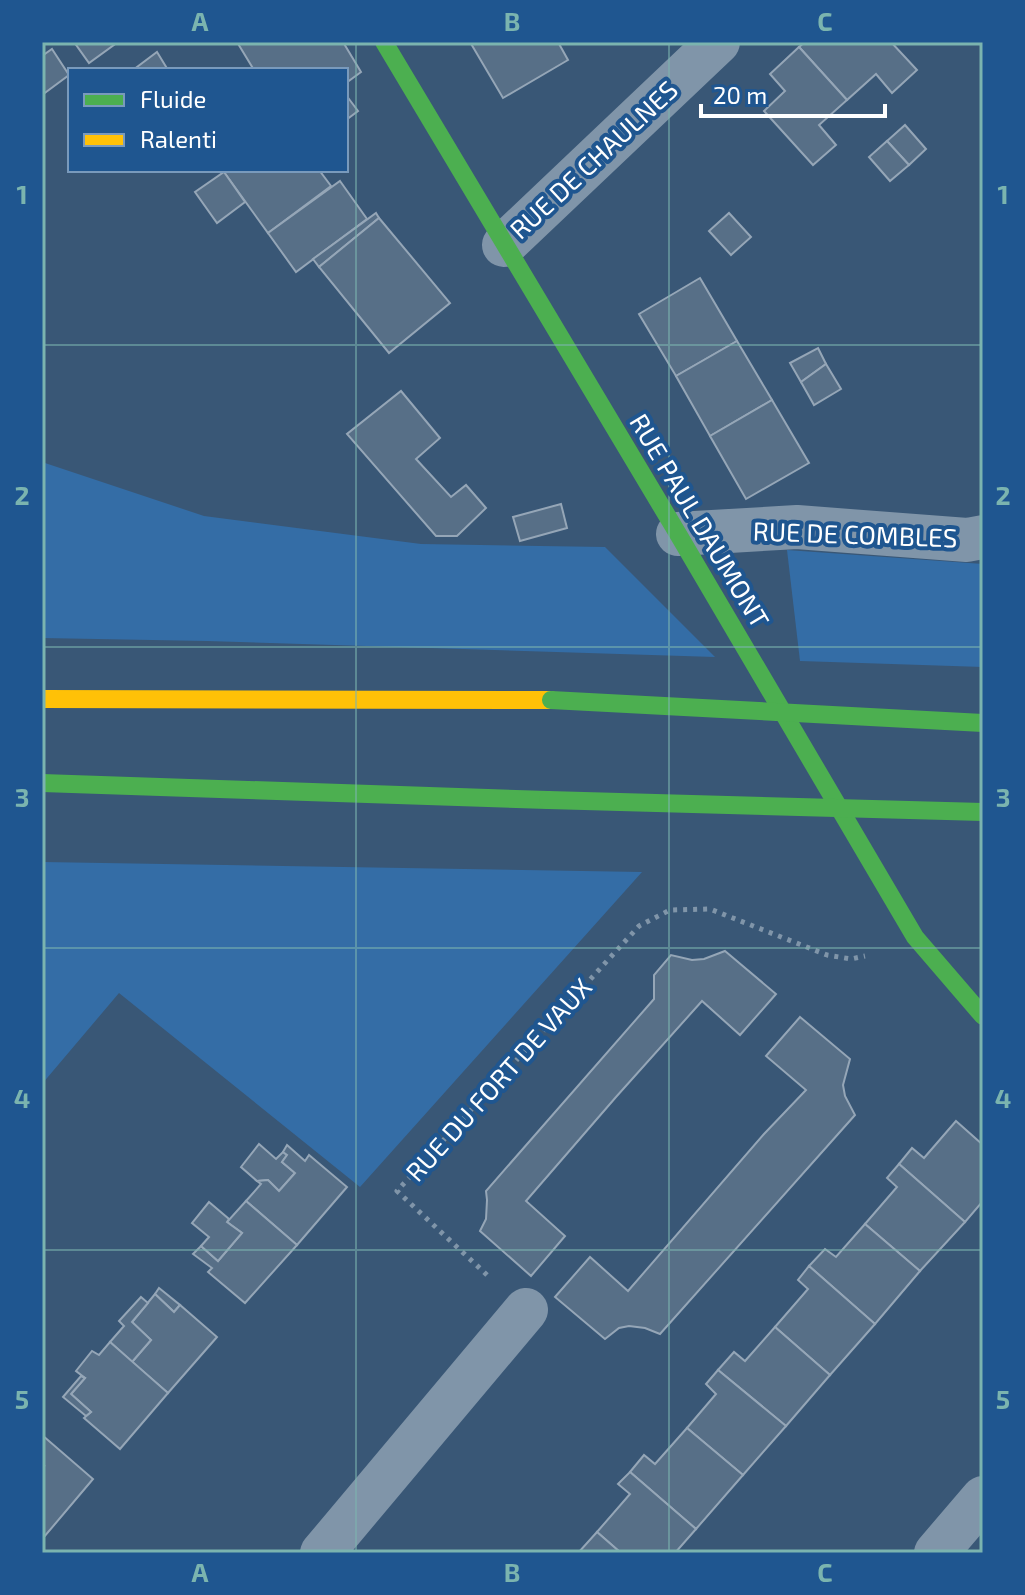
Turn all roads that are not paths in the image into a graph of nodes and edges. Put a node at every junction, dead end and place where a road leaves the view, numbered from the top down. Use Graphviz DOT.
graph roads {
  1 [pos="384,42"];
  2 [pos="718,42"];
  3 [pos="504,245"];
  4 [pos="678,534"];
  5 [pos="983,537"];
  6 [pos="42,699"];
  7 [pos="983,723"];
  8 [pos="42,783"];
  9 [pos="983,812"];
  10 [pos="983,1016"];
  11 [pos="526,1310"];
  12 [pos="983,1498"];
  13 [pos="322,1553"];
  14 [pos="936,1553"];
  1 -- 3 [label="main road, RUE PAUL DAUMONT"];
  2 -- 3 [label="street, RUE DE CHAULNES"];
  3 -- 4 [label="main road, RUE PAUL DAUMONT"];
  4 -- 5 [label="street, RUE DE COMBLES"];
  4 -- 10 [label="main road, RUE PAUL DAUMONT"];
  6 -- 7 [label="main road, bridge"];
  8 -- 9 [label="main road, bridge"];
  11 -- 13 [label="street"];
  12 -- 14 [label="street"];
}
